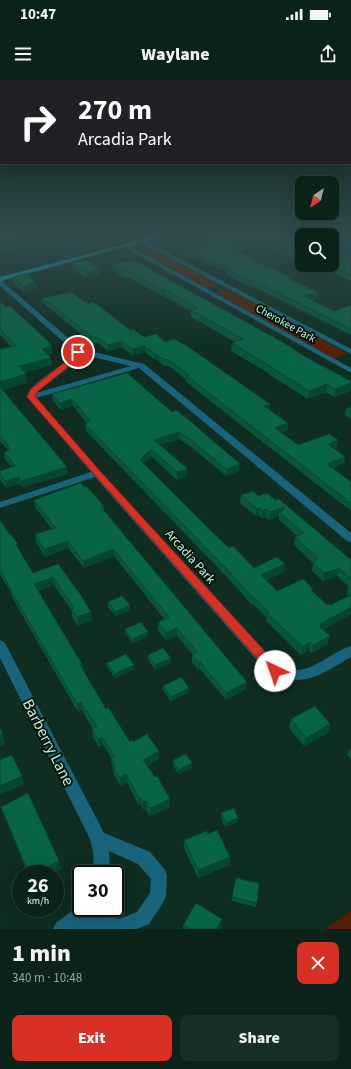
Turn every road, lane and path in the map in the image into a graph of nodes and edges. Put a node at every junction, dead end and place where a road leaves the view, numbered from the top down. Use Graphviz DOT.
graph roads {
  1 [pos="17,275"];
  2 [pos="178,275"];
  3 [pos="205,275"];
  4 [pos="0,279"];
  5 [pos="226,286"];
  6 [pos="208,291"];
  7 [pos="78,352"];
  8 [pos="351,352"];
  9 [pos="351,358"];
  10 [pos="337,363"];
  11 [pos="141,366"];
  12 [pos="351,371"];
  13 [pos="31,397"];
  14 [pos="97,473"];
  15 [pos="0,505"];
  16 [pos="351,539"];
  17 [pos="0,646"];
  18 [pos="351,651"];
  19 [pos="98,838"];
  20 [pos="102,865"];
  21 [pos="79,917"];
  22 [pos="91,917"];
  23 [pos="62,929"];
  1 -- 4 [label="main road"];
  2 -- 6 [label="street, Cherokee Park"];
  3 -- 5 [label="street, Cherokee Park"];
  4 -- 7 [label="street"];
  5 -- 6 [label="street"];
  5 -- 8 [label="street, Cherokee Park"];
  6 -- 10 [label="street, Cherokee Park"];
  7 -- 11 [label="street"];
  7 -- 13 [label="street"];
  9 -- 10 [label="street"];
  10 -- 12 [label="street, Cherokee Park"];
  11 -- 13 [label="street"];
  11 -- 16 [label="street"];
  13 -- 14 [label="street, Arcadia Park"];
  14 -- 15 [label="street"];
  14 -- 18 [label="street, Arcadia Park"];
  17 -- 19 [label="street, Barberry Lane"];
  19 -- 20 [label="street, Barberry Lane"];
  19 -- 22 [label="street"];
  21 -- 23 [label="street"];
}
